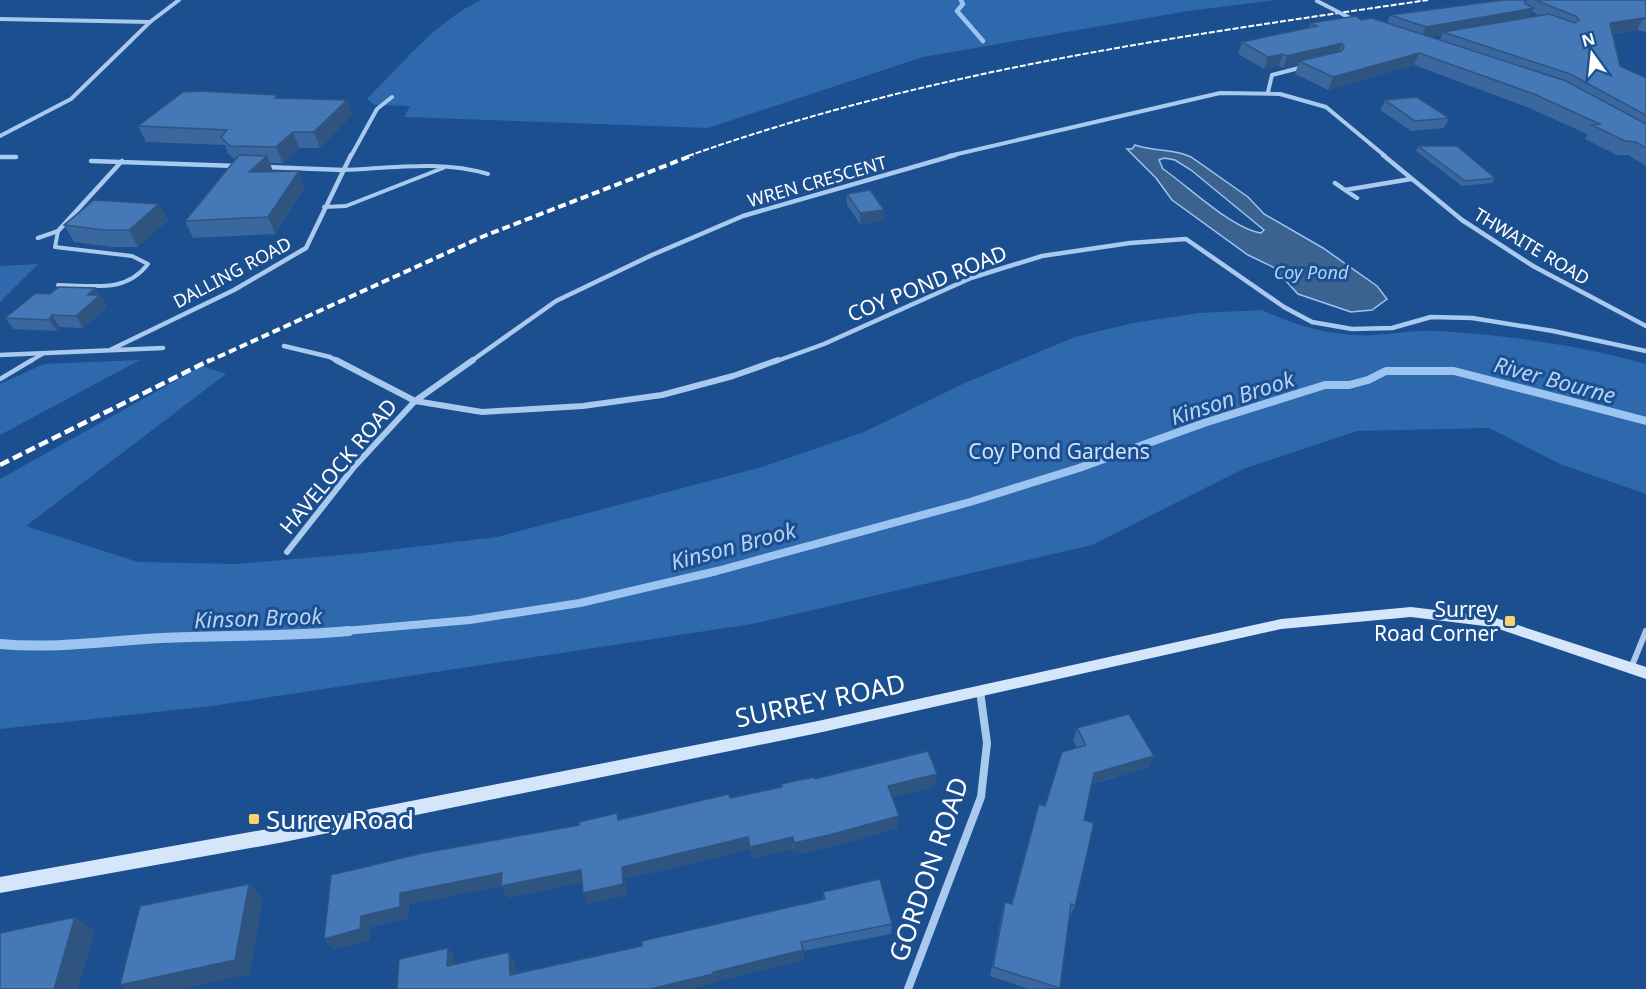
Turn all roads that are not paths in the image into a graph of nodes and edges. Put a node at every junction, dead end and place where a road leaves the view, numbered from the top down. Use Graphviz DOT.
graph roads {
  1 [pos="179,0"];
  2 [pos="1317,1"];
  3 [pos="0,19"];
  4 [pos="150,22"];
  5 [pos="1359,23"];
  6 [pos="1306,66"];
  7 [pos="1268,92"];
  8 [pos="392,97"];
  9 [pos="0,136"];
  10 [pos="0,157"];
  11 [pos="16,157"];
  12 [pos="91,161"];
  13 [pos="122,161"];
  14 [pos="238,166"];
  15 [pos="261,167"];
  16 [pos="447,167"];
  17 [pos="343,170"];
  18 [pos="488,174"];
  19 [pos="1411,179"];
  20 [pos="1335,183"];
  21 [pos="1345,190"];
  22 [pos="1357,198"];
  23 [pos="324,207"];
  24 [pos="58,231"];
  25 [pos="38,238"];
  26 [pos="58,285"];
  27 [pos="1646,326"];
  28 [pos="285,346"];
  29 [pos="163,348"];
  30 [pos="110,350"];
  31 [pos="1646,351"];
  32 [pos="44,353"];
  33 [pos="0,355"];
  34 [pos="0,379"];
  35 [pos="415,401"];
  36 [pos="287,552"];
  37 [pos="1646,630"];
  38 [pos="1631,668"];
  39 [pos="1646,673"];
  40 [pos="980,690"];
  41 [pos="0,885"];
  42 [pos="908,989"];
  1 -- 4 [label="street"];
  2 -- 5 [label="street, bridge"];
  3 -- 4 [label="street"];
  4 -- 9 [label="street"];
  6 -- 7 [label="street"];
  7 -- 19 [label="street, THWAITE ROAD"];
  7 -- 35 [label="street, WREN CRESCENT"];
  8 -- 17 [label="street, DALLING ROAD"];
  10 -- 11 [label="street"];
  12 -- 13 [label="street"];
  13 -- 14 [label="street"];
  13 -- 24 [label="street"];
  15 -- 17 [label="street"];
  16 -- 17 [label="lane"];
  16 -- 18 [label="lane"];
  16 -- 23 [label="lane"];
  17 -- 23 [label="street, DALLING ROAD"];
  19 -- 21 [label="street"];
  19 -- 27 [label="street, THWAITE ROAD"];
  20 -- 21 [label="street"];
  21 -- 22 [label="street"];
  23 -- 30 [label="street, DALLING ROAD"];
  24 -- 25 [label="street"];
  24 -- 26 [label="lane"];
  28 -- 35 [label="street, COY POND ROAD"];
  29 -- 30 [label="street"];
  30 -- 32 [label="street"];
  31 -- 35 [label="street, COY POND ROAD"];
  32 -- 33 [label="street"];
  32 -- 34 [label="lane"];
  35 -- 36 [label="street, HAVELOCK ROAD"];
  37 -- 38 [label="lane"];
  38 -- 39 [label="street, SURREY ROAD"];
  38 -- 40 [label="street, SURREY ROAD"];
  40 -- 41 [label="street, SURREY ROAD"];
  40 -- 42 [label="street, GORDON ROAD"];
}
